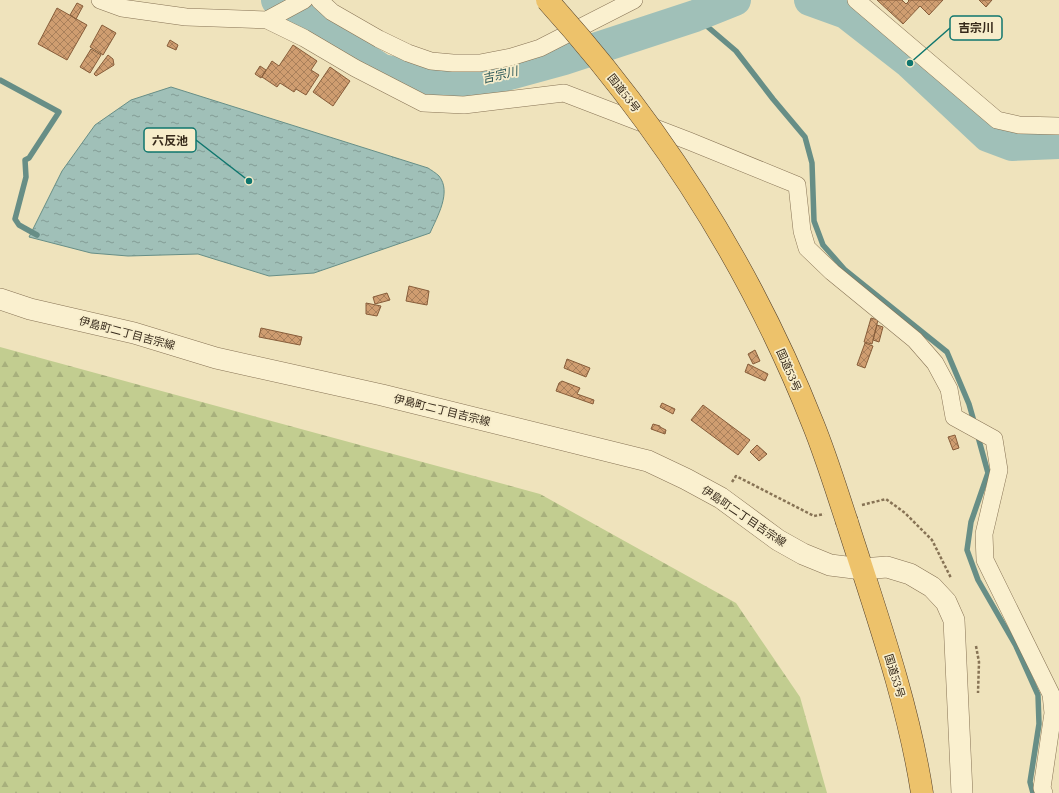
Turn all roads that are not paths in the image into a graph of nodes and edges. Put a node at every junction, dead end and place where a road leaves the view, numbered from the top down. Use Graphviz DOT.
graph roads {
  1 [pos="100,0"];
  2 [pos="304,0"];
  3 [pos="318,0"];
  4 [pos="547,0"];
  5 [pos="634,0"];
  6 [pos="856,0"];
  7 [pos="270,19"];
  8 [pos="1059,126"];
  9 [pos="0,299"];
  10 [pos="862,569"];
  11 [pos="922,793"];
  12 [pos="962,793"];
  13 [pos="1044,793"];
  1 -- 7 [label="street"];
  2 -- 7 [label="street"];
  3 -- 5 [label="street"];
  4 -- 10 [label="highway, 国道53号, bridge"];
  6 -- 8 [label="street"];
  7 -- 13 [label="street"];
  9 -- 10 [label="street, 伊島町二丁目吉宗線"];
  10 -- 11 [label="highway, 国道53号"];
  10 -- 12 [label="street, 伊島町二丁目吉宗線"];
}
